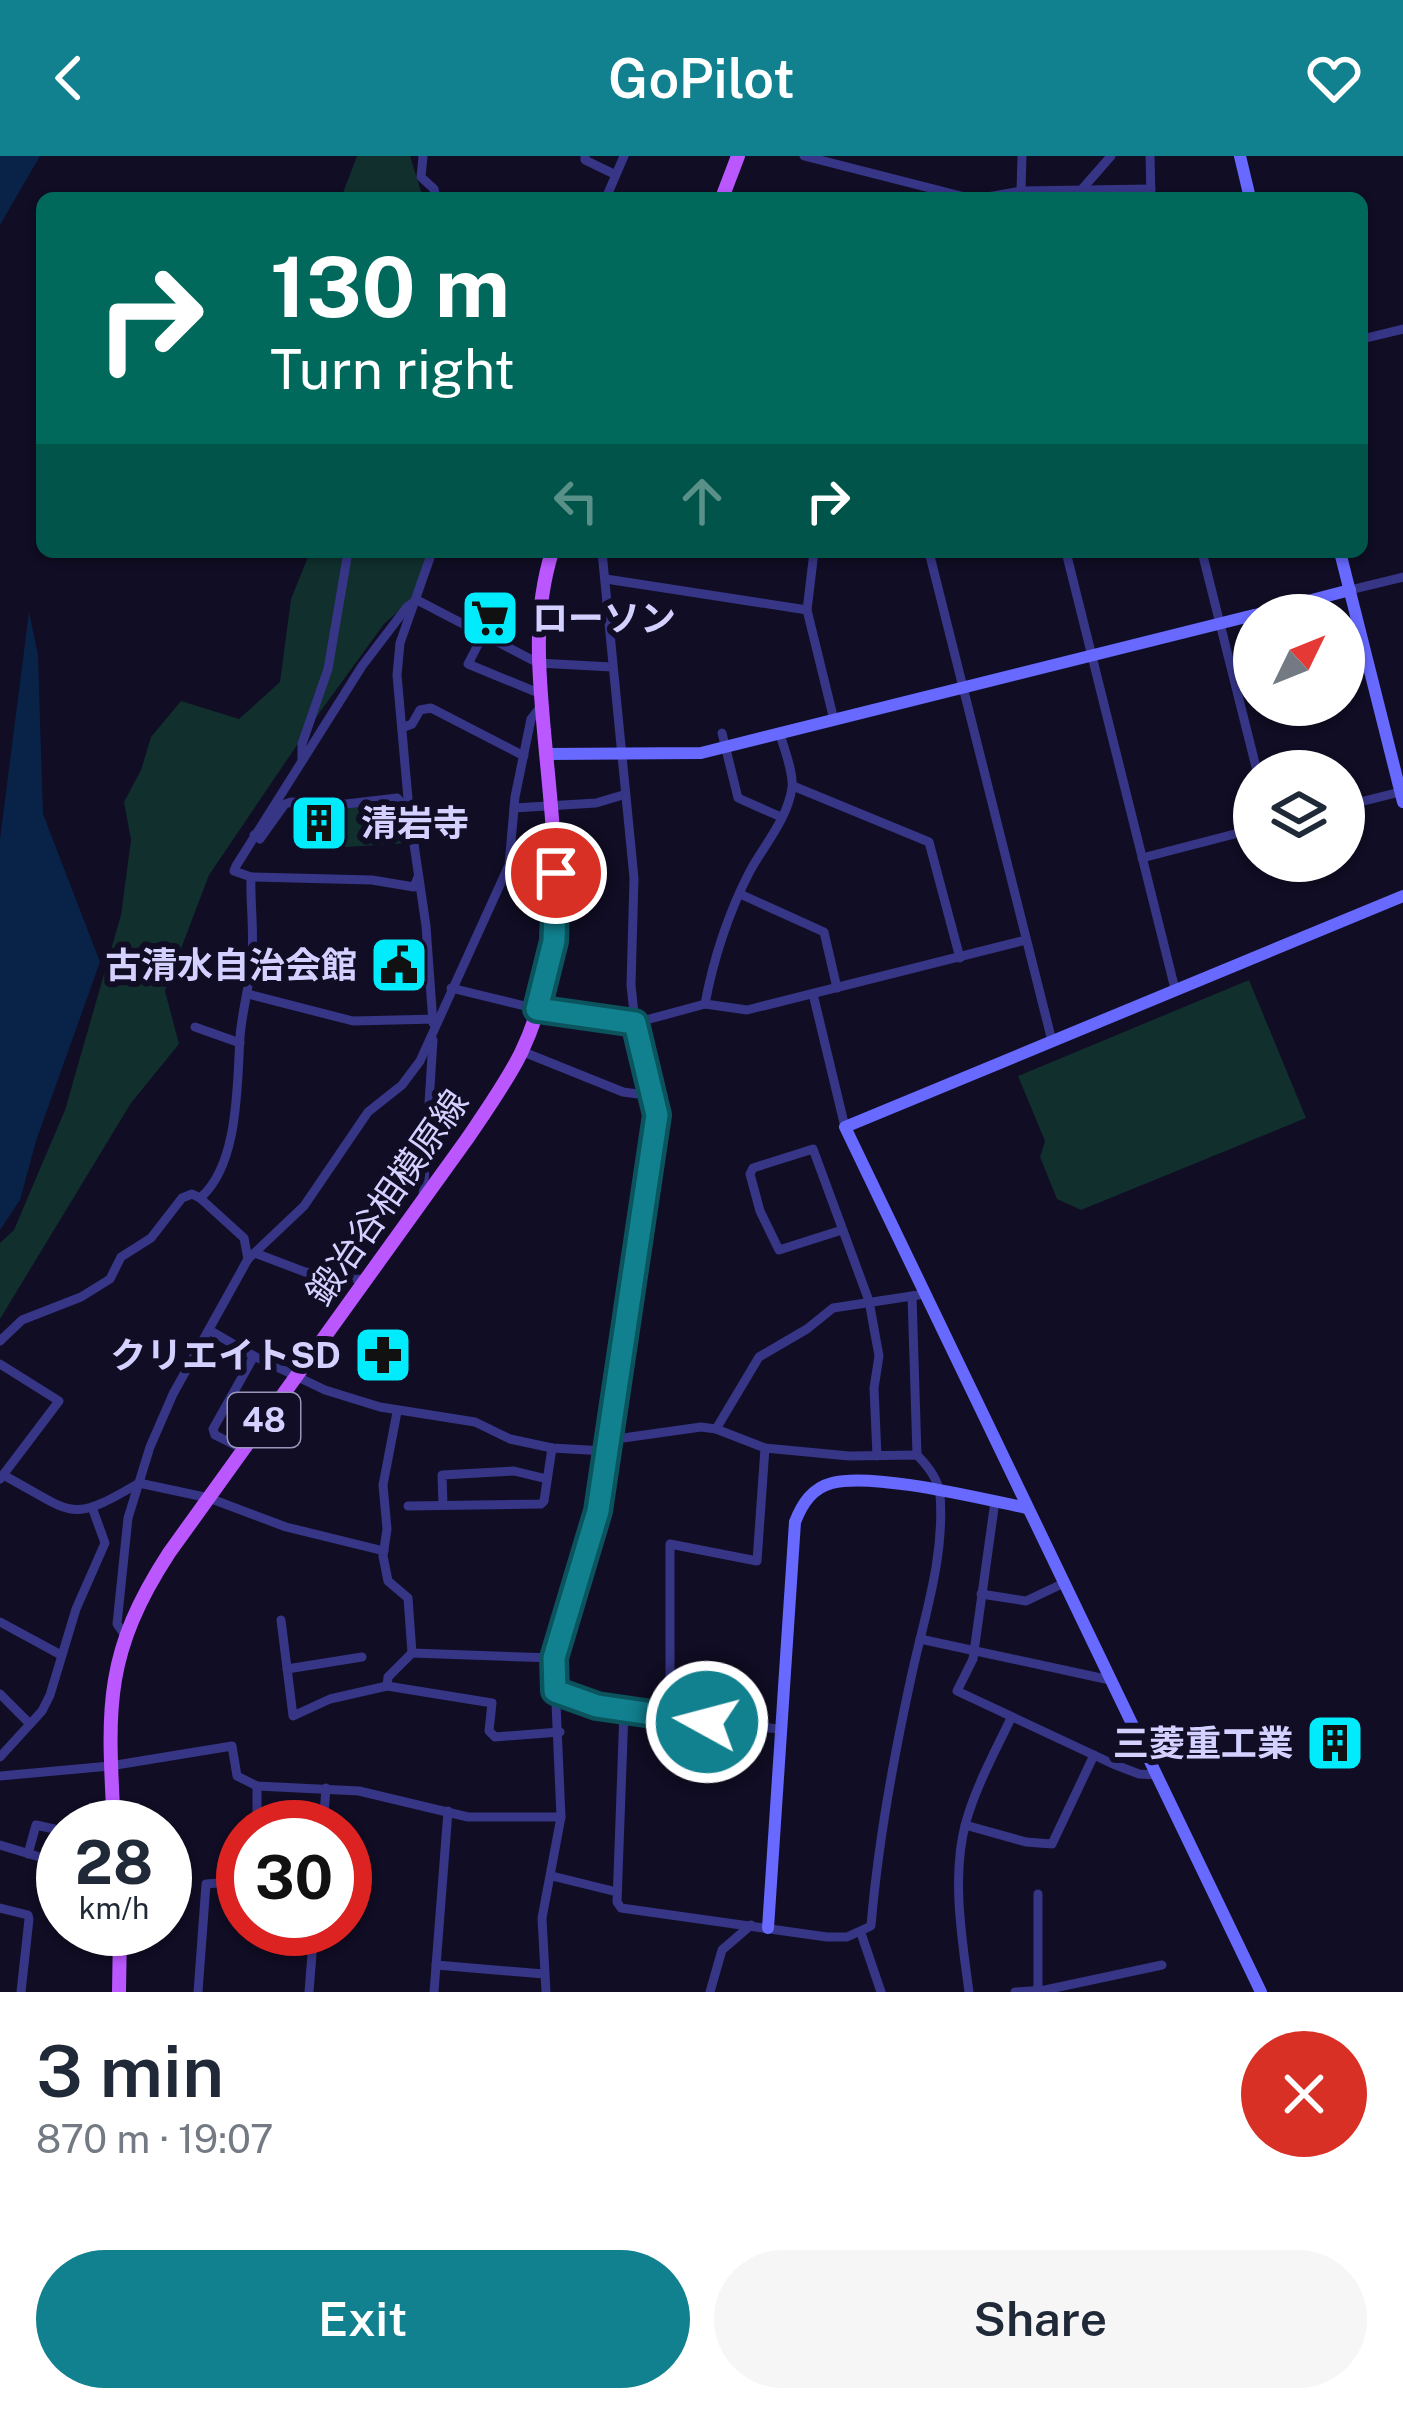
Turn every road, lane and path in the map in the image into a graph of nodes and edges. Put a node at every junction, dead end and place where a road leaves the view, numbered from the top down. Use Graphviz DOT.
graph roads {
  1 [pos="423,156"];
  2 [pos="585,156"];
  3 [pos="620,156"];
  4 [pos="738,156"];
  5 [pos="803,156"];
  6 [pos="1022,156"];
  7 [pos="1111,156"];
  8 [pos="1150,156"];
  9 [pos="1240,156"];
  10 [pos="614,174"];
  11 [pos="1082,189"];
  12 [pos="1021,191"];
  13 [pos="435,192"];
  14 [pos="608,192"];
  15 [pos="724,192"];
  16 [pos="928,192"];
  17 [pos="1016,192"];
  18 [pos="1123,192"];
  19 [pos="1151,192"];
  20 [pos="1249,192"];
  21 [pos="1403,329"];
  22 [pos="1368,338"];
  23 [pos="347,558"];
  24 [pos="429,558"];
  25 [pos="550,558"];
  26 [pos="603,558"];
  27 [pos="813,558"];
  28 [pos="930,558"];
  29 [pos="1068,558"];
  30 [pos="1204,558"];
  31 [pos="1342,558"];
  32 [pos="1403,577"];
  33 [pos="605,579"];
  34 [pos="1350,590"];
  35 [pos="1335,594"];
  36 [pos="417,600"];
  37 [pos="807,610"];
  38 [pos="1233,621"];
  39 [pos="1220,624"];
  40 [pos="483,635"];
  41 [pos="1092,655"];
  42 [pos="538,663"];
  43 [pos="612,668"];
  44 [pos="962,688"];
  45 [pos="541,700"];
  46 [pos="834,720"];
  47 [pos="402,728"];
  48 [pos="780,734"];
  49 [pos="724,740"];
  50 [pos="1251,750"];
  51 [pos="547,754"];
  52 [pos="621,754"];
  53 [pos="524,756"];
  54 [pos="302,760"];
  55 [pos="793,786"];
  56 [pos="623,795"];
  57 [pos="1402,797"];
  58 [pos="551,803"];
  59 [pos="1365,803"];
  60 [pos="514,808"];
  61 [pos="409,810"];
  62 [pos="781,817"];
  63 [pos="1233,834"];
  64 [pos="254,835"];
  65 [pos="1142,858"];
  66 [pos="419,874"];
  67 [pos="251,877"];
  68 [pos="740,894"];
  69 [pos="1403,896"];
  70 [pos="1026,940"];
  71 [pos="960,958"];
  72 [pos="452,988"];
  73 [pos="837,988"];
  74 [pos="1175,989"];
  75 [pos="248,994"];
  76 [pos="813,994"];
  77 [pos="705,1004"];
  78 [pos="537,1009"];
  79 [pos="435,1019"];
  80 [pos="635,1023"];
  81 [pos="195,1028"];
  82 [pos="433,1033"];
  83 [pos="1052,1041"];
  84 [pos="240,1043"];
  85 [pos="521,1051"];
  86 [pos="653,1096"];
  87 [pos="845,1127"];
  88 [pos="200,1198"];
  89 [pos="422,1202"];
  90 [pos="842,1230"];
  91 [pos="252,1256"];
  92 [pos="365,1280"];
  93 [pos="918,1295"];
  94 [pos="869,1301"];
  95 [pos="209,1330"];
  96 [pos="0,1341"];
  97 [pos="254,1356"];
  98 [pos="0,1364"];
  99 [pos="296,1376"];
  100 [pos="397,1412"];
  101 [pos="716,1429"];
  102 [pos="607,1445"];
  103 [pos="551,1448"];
  104 [pos="765,1448"];
  105 [pos="243,1449"];
  106 [pos="917,1455"];
  107 [pos="877,1456"];
  108 [pos="2,1477"];
  109 [pos="547,1479"];
  110 [pos="139,1483"];
  111 [pos="940,1490"];
  112 [pos="209,1498"];
  113 [pos="995,1501"];
  114 [pos="442,1505"];
  115 [pos="408,1506"];
  116 [pos="1027,1508"];
  117 [pos="93,1510"];
  118 [pos="105,1543"];
  119 [pos="125,1550"];
  120 [pos="384,1551"];
  121 [pos="1064,1583"];
  122 [pos="982,1594"];
  123 [pos="280,1620"];
  124 [pos="0,1622"];
  125 [pos="125,1635"];
  126 [pos="920,1639"];
  127 [pos="974,1651"];
  128 [pos="412,1653"];
  129 [pos="61,1655"];
  130 [pos="362,1657"];
  131 [pos="554,1658"];
  132 [pos="287,1670"];
  133 [pos="1110,1680"];
  134 [pos="387,1686"];
  135 [pos="555,1691"];
  136 [pos="0,1694"];
  137 [pos="624,1711"];
  138 [pos="1011,1718"];
  139 [pos="670,1719"];
  140 [pos="30,1724"];
  141 [pos="782,1729"];
  142 [pos="560,1732"];
  143 [pos="1094,1755"];
  144 [pos="0,1757"];
  145 [pos="110,1766"];
  146 [pos="0,1775"];
  147 [pos="1156,1775"];
  148 [pos="256,1786"];
  149 [pos="326,1788"];
  150 [pos="112,1800"];
  151 [pos="256,1800"];
  152 [pos="325,1800"];
  153 [pos="448,1811"];
  154 [pos="561,1816"];
  155 [pos="36,1825"];
  156 [pos="964,1825"];
  157 [pos="0,1845"];
  158 [pos="28,1854"];
  159 [pos="36,1856"];
  160 [pos="551,1876"];
  161 [pos="216,1883"];
  162 [pos="617,1892"];
  163 [pos="1038,1894"];
  164 [pos="0,1908"];
  165 [pos="751,1925"];
  166 [pos="768,1928"];
  167 [pos="861,1933"];
  168 [pos="120,1956"];
  169 [pos="312,1956"];
  170 [pos="436,1965"];
  171 [pos="1162,1965"];
  172 [pos="544,1974"];
  173 [pos="1038,1990"];
  174 [pos="875,1991"];
  175 [pos="21,1992"];
  176 [pos="119,1992"];
  177 [pos="198,1992"];
  178 [pos="309,1992"];
  179 [pos="434,1992"];
  180 [pos="546,1992"];
  181 [pos="710,1992"];
  182 [pos="969,1992"];
  183 [pos="1016,1992"];
  184 [pos="1262,1992"];
  1 -- 13 [label="street"];
  2 -- 10 [label="street"];
  3 -- 10 [label="street"];
  4 -- 15 [label="main road"];
  5 -- 16 [label="street"];
  6 -- 12 [label="street"];
  7 -- 11 [label="street"];
  8 -- 19 [label="street"];
  9 -- 20 [label="street"];
  10 -- 14 [label="street"];
  11 -- 12 [label="street"];
  11 -- 18 [label="street"];
  12 -- 17 [label="street"];
  21 -- 22 [label="street"];
  23 -- 54 [label="street"];
  24 -- 36 [label="street"];
  25 -- 42 [label="main road, 鍛冶谷相模原線 / 48"];
  26 -- 33 [label="street"];
  27 -- 37 [label="street"];
  28 -- 44 [label="street"];
  29 -- 41 [label="street"];
  30 -- 39 [label="street"];
  31 -- 34 [label="street"];
  32 -- 34 [label="street"];
  33 -- 37 [label="street"];
  33 -- 43 [label="street"];
  34 -- 35 [label="street"];
  34 -- 57 [label="street"];
  36 -- 40 [label="street"];
  36 -- 47 [label="street"];
  36 -- 54 [label="street"];
  37 -- 46 [label="street"];
  38 -- 39 [label="street"];
  39 -- 41 [label="street"];
  39 -- 50 [label="street"];
  40 -- 42 [label="street"];
  40 -- 45 [label="street"];
  41 -- 44 [label="street"];
  41 -- 65 [label="street"];
  42 -- 43 [label="street"];
  42 -- 45 [label="main road, 鍛冶谷相模原線 / 48"];
  43 -- 52 [label="street"];
  44 -- 46 [label="street"];
  44 -- 70 [label="street"];
  45 -- 51 [label="main road, 鍛冶谷相模原線 / 48"];
  45 -- 53 [label="street"];
  46 -- 48 [label="street"];
  47 -- 53 [label="street"];
  47 -- 61 [label="street"];
  48 -- 49 [label="street"];
  48 -- 55 [label="street"];
  49 -- 52 [label="street"];
  49 -- 62 [label="street"];
  51 -- 52 [label="street"];
  51 -- 58 [label="main road, 鍛冶谷相模原線 / 48"];
  52 -- 56 [label="street"];
  53 -- 60 [label="street"];
  54 -- 64 [label="street"];
  55 -- 62 [label="street"];
  55 -- 71 [label="street"];
  56 -- 58 [label="street"];
  56 -- 80 [label="street"];
  57 -- 59 [label="street"];
  58 -- 60 [label="street"];
  58 -- 78 [label="main road, 鍛冶谷相模原線 / 48"];
  60 -- 72 [label="street"];
  61 -- 64 [label="street"];
  61 -- 66 [label="street"];
  62 -- 68 [label="street"];
  63 -- 65 [label="street"];
  64 -- 67 [label="street"];
  65 -- 74 [label="street"];
  66 -- 67 [label="street"];
  66 -- 79 [label="street"];
  67 -- 75 [label="street"];
  68 -- 73 [label="street"];
  68 -- 77 [label="street"];
  69 -- 74 [label="street"];
  70 -- 71 [label="street"];
  70 -- 83 [label="street"];
  71 -- 73 [label="street"];
  72 -- 78 [label="street"];
  72 -- 79 [label="street"];
  73 -- 76 [label="street"];
  74 -- 83 [label="street"];
  75 -- 79 [label="street"];
  75 -- 84 [label="street"];
  76 -- 77 [label="street"];
  76 -- 87 [label="street"];
  77 -- 80 [label="street"];
  78 -- 80 [label="street"];
  78 -- 85 [label="main road, 鍛冶谷相模原線 / 48"];
  79 -- 82 [label="street"];
  80 -- 86 [label="street"];
  81 -- 84 [label="street"];
  82 -- 89 [label="street"];
  82 -- 91 [label="street"];
  83 -- 87 [label="street"];
  84 -- 88 [label="street"];
  85 -- 86 [label="street"];
  85 -- 89 [label="main road, 鍛冶谷相模原線 / 48"];
  86 -- 102 [label="street"];
  87 -- 93 [label="street"];
  88 -- 91 [label="street"];
  88 -- 96 [label="street"];
  89 -- 92 [label="main road, 鍛冶谷相模原線 / 48"];
  90 -- 90 [label="street"];
  90 -- 94 [label="street"];
  91 -- 92 [label="street"];
  91 -- 95 [label="street"];
  92 -- 99 [label="main road, 鍛冶谷相模原線 / 48"];
  93 -- 94 [label="street"];
  93 -- 106 [label="street"];
  93 -- 116 [label="street"];
  94 -- 101 [label="street"];
  94 -- 107 [label="street"];
  95 -- 97 [label="street"];
  95 -- 110 [label="street"];
  97 -- 99 [label="street"];
  97 -- 105 [label="street"];
  98 -- 108 [label="street"];
  99 -- 100 [label="street"];
  99 -- 105 [label="main road, 鍛冶谷相模原線 / 48"];
  100 -- 103 [label="street"];
  100 -- 120 [label="street"];
  101 -- 102 [label="street"];
  101 -- 104 [label="street"];
  102 -- 103 [label="street"];
  102 -- 131 [label="street"];
  103 -- 109 [label="street"];
  104 -- 107 [label="street"];
  104 -- 139 [label="street"];
  105 -- 112 [label="main road, 鍛冶谷相模原線 / 48"];
  106 -- 107 [label="street"];
  106 -- 111 [label="street"];
  108 -- 117 [label="street"];
  109 -- 114 [label="street"];
  109 -- 114 [label="street"];
  110 -- 112 [label="street"];
  110 -- 117 [label="street"];
  110 -- 119 [label="street"];
  111 -- 113 [label="street"];
  111 -- 126 [label="street"];
  111 -- 141 [label="street"];
  112 -- 120 [label="street"];
  112 -- 125 [label="main road, 鍛冶谷相模原線 / 48"];
  113 -- 116 [label="street"];
  113 -- 122 [label="street"];
  114 -- 115 [label="street"];
  116 -- 121 [label="street"];
  117 -- 118 [label="street"];
  118 -- 119 [label="street"];
  118 -- 129 [label="street"];
  119 -- 125 [label="street"];
  120 -- 128 [label="street"];
  121 -- 122 [label="street"];
  121 -- 133 [label="street"];
  122 -- 127 [label="street"];
  123 -- 132 [label="street"];
  124 -- 129 [label="street"];
  125 -- 145 [label="main road, 鍛冶谷相模原線 / 48"];
  126 -- 127 [label="street"];
  126 -- 167 [label="street"];
  127 -- 133 [label="street"];
  127 -- 138 [label="street"];
  128 -- 131 [label="street"];
  128 -- 134 [label="street"];
  129 -- 140 [label="street"];
  130 -- 132 [label="street"];
  131 -- 135 [label="street"];
  132 -- 134 [label="street"];
  133 -- 147 [label="street"];
  134 -- 142 [label="street"];
  135 -- 137 [label="street"];
  135 -- 142 [label="street"];
  136 -- 140 [label="street"];
  137 -- 139 [label="street"];
  137 -- 162 [label="street"];
  138 -- 143 [label="street"];
  138 -- 156 [label="street"];
  139 -- 141 [label="street"];
  140 -- 144 [label="street"];
  141 -- 166 [label="street"];
  142 -- 154 [label="street"];
  143 -- 147 [label="street"];
  143 -- 156 [label="street"];
  145 -- 146 [label="street"];
  145 -- 148 [label="street"];
  145 -- 150 [label="main road, 鍛冶谷相模原線 / 48"];
  147 -- 184 [label="street"];
  148 -- 149 [label="street"];
  148 -- 151 [label="street"];
  149 -- 152 [label="street"];
  149 -- 153 [label="street"];
  153 -- 154 [label="street"];
  153 -- 170 [label="street"];
  154 -- 160 [label="street"];
  155 -- 158 [label="street"];
  156 -- 182 [label="street"];
  157 -- 158 [label="street"];
  158 -- 159 [label="street"];
  160 -- 162 [label="street"];
  160 -- 172 [label="street"];
  161 -- 177 [label="street"];
  162 -- 165 [label="street"];
  163 -- 173 [label="street"];
  164 -- 175 [label="street"];
  165 -- 166 [label="street"];
  165 -- 181 [label="street"];
  166 -- 167 [label="street"];
  167 -- 174 [label="street"];
  168 -- 176 [label="main road"];
  169 -- 178 [label="street"];
  170 -- 172 [label="street"];
  170 -- 179 [label="street"];
  171 -- 173 [label="street"];
  172 -- 180 [label="street"];
  173 -- 183 [label="street"];
}
